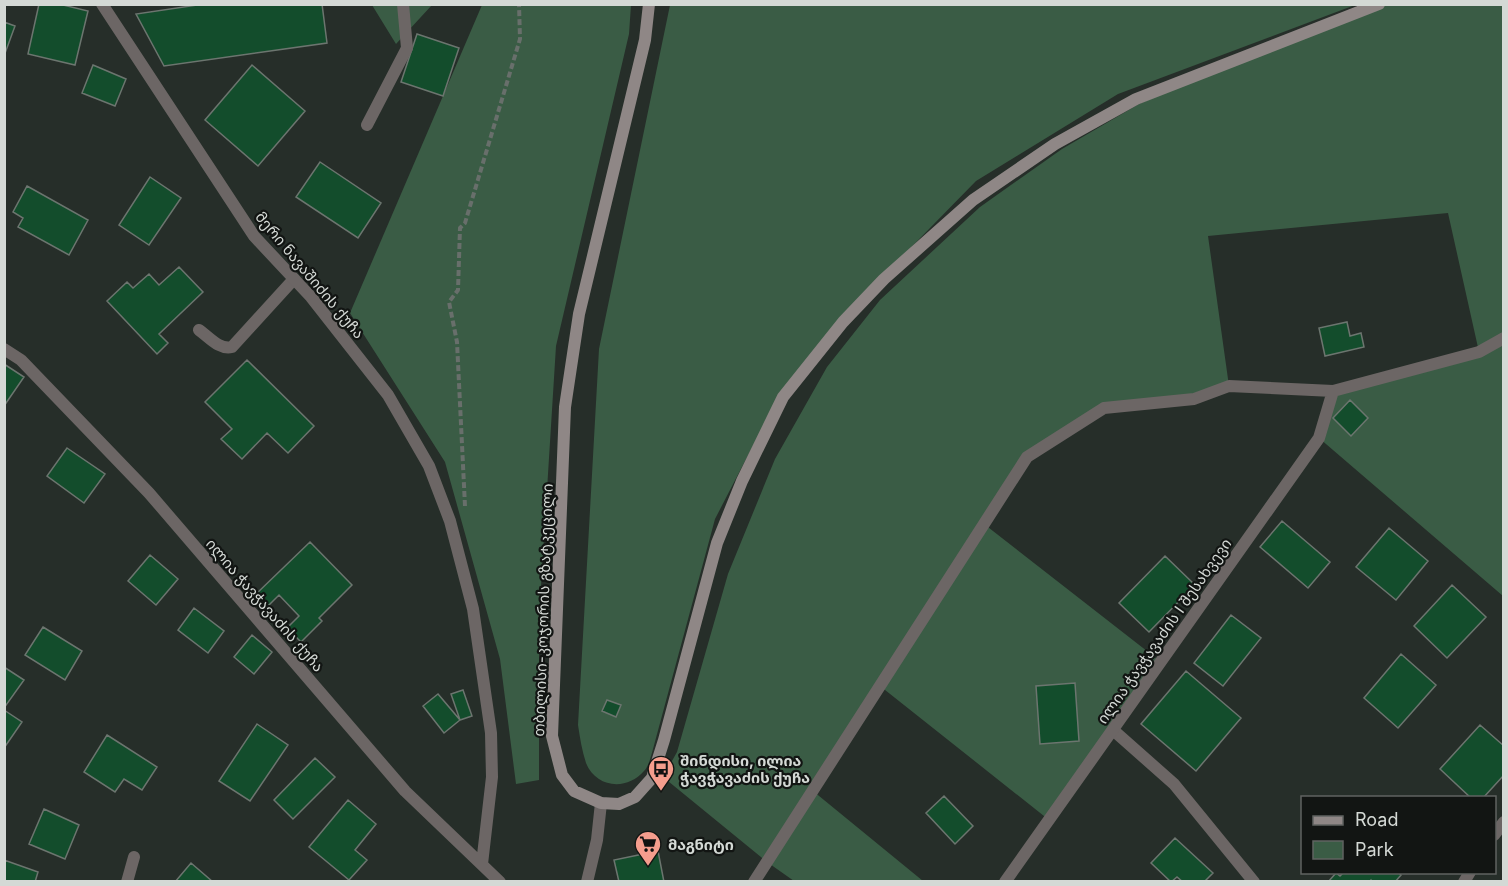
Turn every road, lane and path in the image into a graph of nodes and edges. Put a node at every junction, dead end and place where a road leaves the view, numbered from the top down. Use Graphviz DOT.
graph roads {
  1 [pos="102,4"];
  2 [pos="403,4"];
  3 [pos="519,4"];
  4 [pos="649,4"];
  5 [pos="1379,4"];
  6 [pos="367,125"];
  7 [pos="294,279"];
  8 [pos="199,330"];
  9 [pos="1503,338"];
  10 [pos="4,349"];
  11 [pos="1333,391"];
  12 [pos="465,506"];
  13 [pos="1113,730"];
  14 [pos="601,803"];
  15 [pos="134,857"];
  16 [pos="482,864"];
  17 [pos="127,882"];
  18 [pos="501,882"];
  19 [pos="587,882"];
  20 [pos="754,882"];
  21 [pos="1005,882"];
  22 [pos="1254,882"];
  1 -- 7 [label="street, მერი ნავაშიძის ქუჩა"];
  2 -- 6 [label="street"];
  3 -- 12 [label="path"];
  4 -- 14 [label="main road, თბილისი-კოჯორის გზატკეცილი"];
  5 -- 14 [label="main road"];
  7 -- 8 [label="street"];
  7 -- 16 [label="street, მერი ნავაშიძის ქუჩა"];
  9 -- 11 [label="street"];
  10 -- 16 [label="street, ილია ჭავჭავაძის ქუჩა"];
  11 -- 13 [label="street, ილია ჭავჭავაძის I შესახვევი"];
  11 -- 20 [label="street"];
  13 -- 21 [label="street, ილია ჭავჭავაძის I შესახვევი"];
  13 -- 22 [label="street"];
  14 -- 19 [label="street"];
  15 -- 17 [label="street"];
  16 -- 18 [label="street, ილია ჭავჭავაძის ქუჩა"];
}
